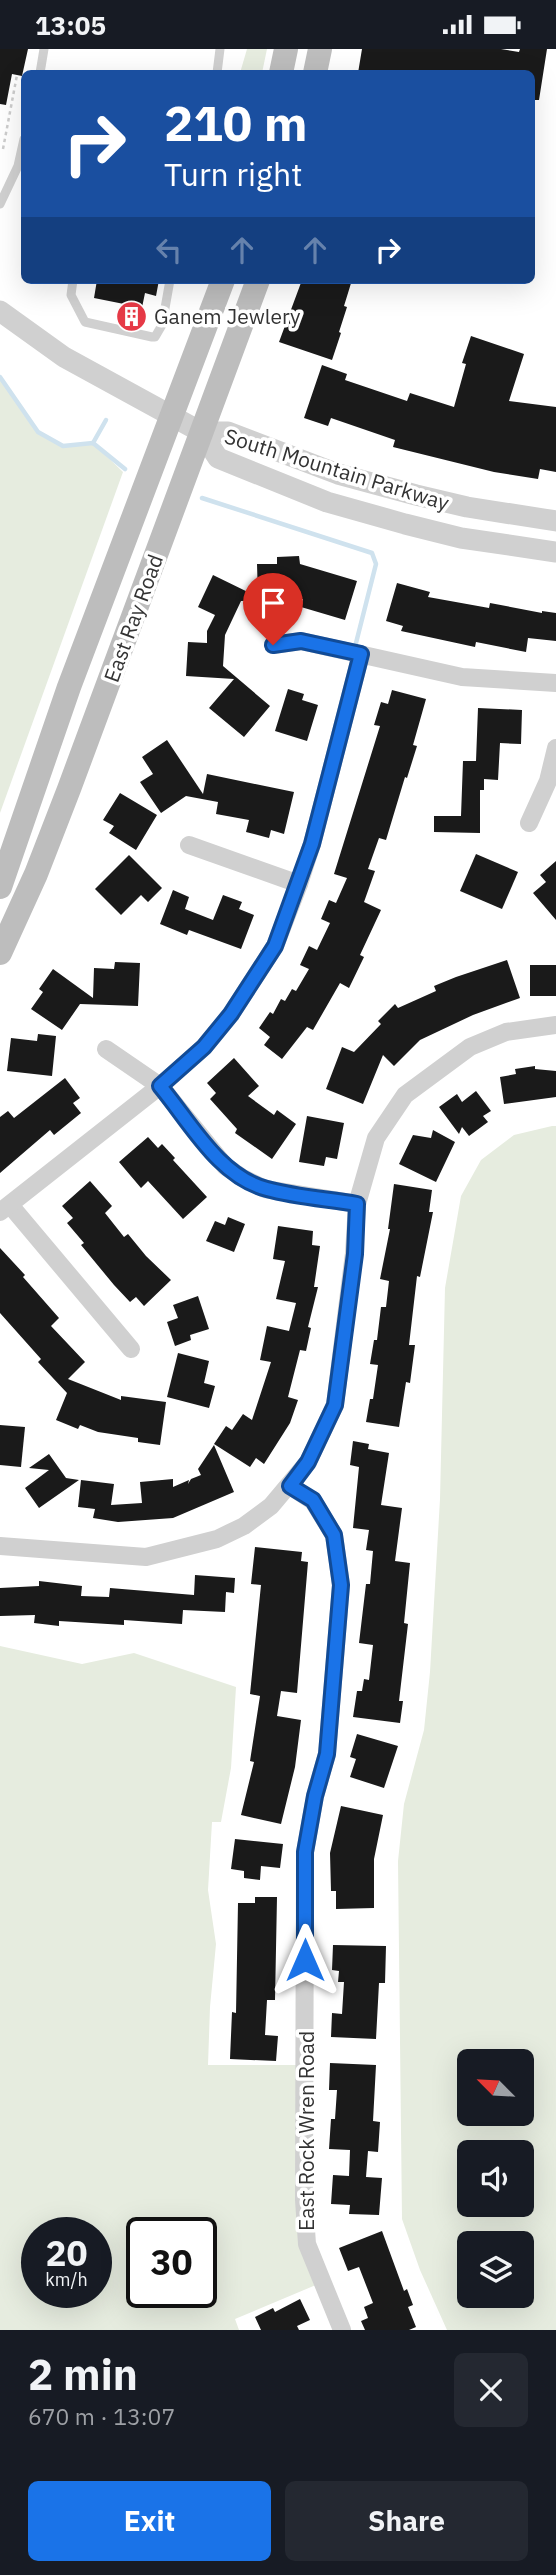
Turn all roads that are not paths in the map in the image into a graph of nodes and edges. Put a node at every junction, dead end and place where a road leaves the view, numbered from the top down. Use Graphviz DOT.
graph roads {
  1 [pos="44,49"];
  2 [pos="220,49"];
  3 [pos="286,49"];
  4 [pos="320,49"];
  5 [pos="40,70"];
  6 [pos="217,70"];
  7 [pos="282,70"];
  8 [pos="316,70"];
  9 [pos="21,152"];
  10 [pos="0,204"];
  11 [pos="72,284"];
  12 [pos="169,284"];
  13 [pos="222,284"];
  14 [pos="256,284"];
  15 [pos="0,311"];
  16 [pos="187,425"];
  17 [pos="556,521"];
  18 [pos="556,552"];
  19 [pos="273,645"];
  20 [pos="361,654"];
  21 [pos="556,683"];
  22 [pos="556,748"];
  23 [pos="528,823"];
  24 [pos="189,845"];
  25 [pos="299,884"];
  26 [pos="0,887"];
  27 [pos="0,953"];
  28 [pos="556,1025"];
  29 [pos="106,1049"];
  30 [pos="160,1086"];
  31 [pos="357,1204"];
  32 [pos="5,1208"];
  33 [pos="131,1349"];
  34 [pos="290,1486"];
  35 [pos="0,1546"];
  36 [pos="342,2330"];
  1 -- 5 [label="lane"];
  2 -- 6 [label="lane"];
  3 -- 7 [label="main road"];
  4 -- 8 [label="main road"];
  9 -- 10 [label="lane"];
  11 -- 12 [label="lane"];
  13 -- 16 [label="main road, East Ray Road"];
  14 -- 16 [label="main road, East Ray Road"];
  15 -- 16 [label="street"];
  16 -- 17 [label="street, South Mountain Parkway"];
  16 -- 18 [label="street, South Mountain Parkway"];
  16 -- 26 [label="main road, East Ray Road"];
  16 -- 27 [label="main road, East Ray Road"];
  19 -- 20 [label="street"];
  20 -- 21 [label="street"];
  20 -- 25 [label="street"];
  22 -- 23 [label="street"];
  24 -- 25 [label="street"];
  25 -- 30 [label="street"];
  28 -- 31 [label="street"];
  29 -- 30 [label="street"];
  30 -- 31 [label="street"];
  30 -- 32 [label="street"];
  31 -- 34 [label="street"];
  32 -- 33 [label="street"];
  34 -- 35 [label="street"];
  34 -- 36 [label="street, East Rock Wren Road"];
}
